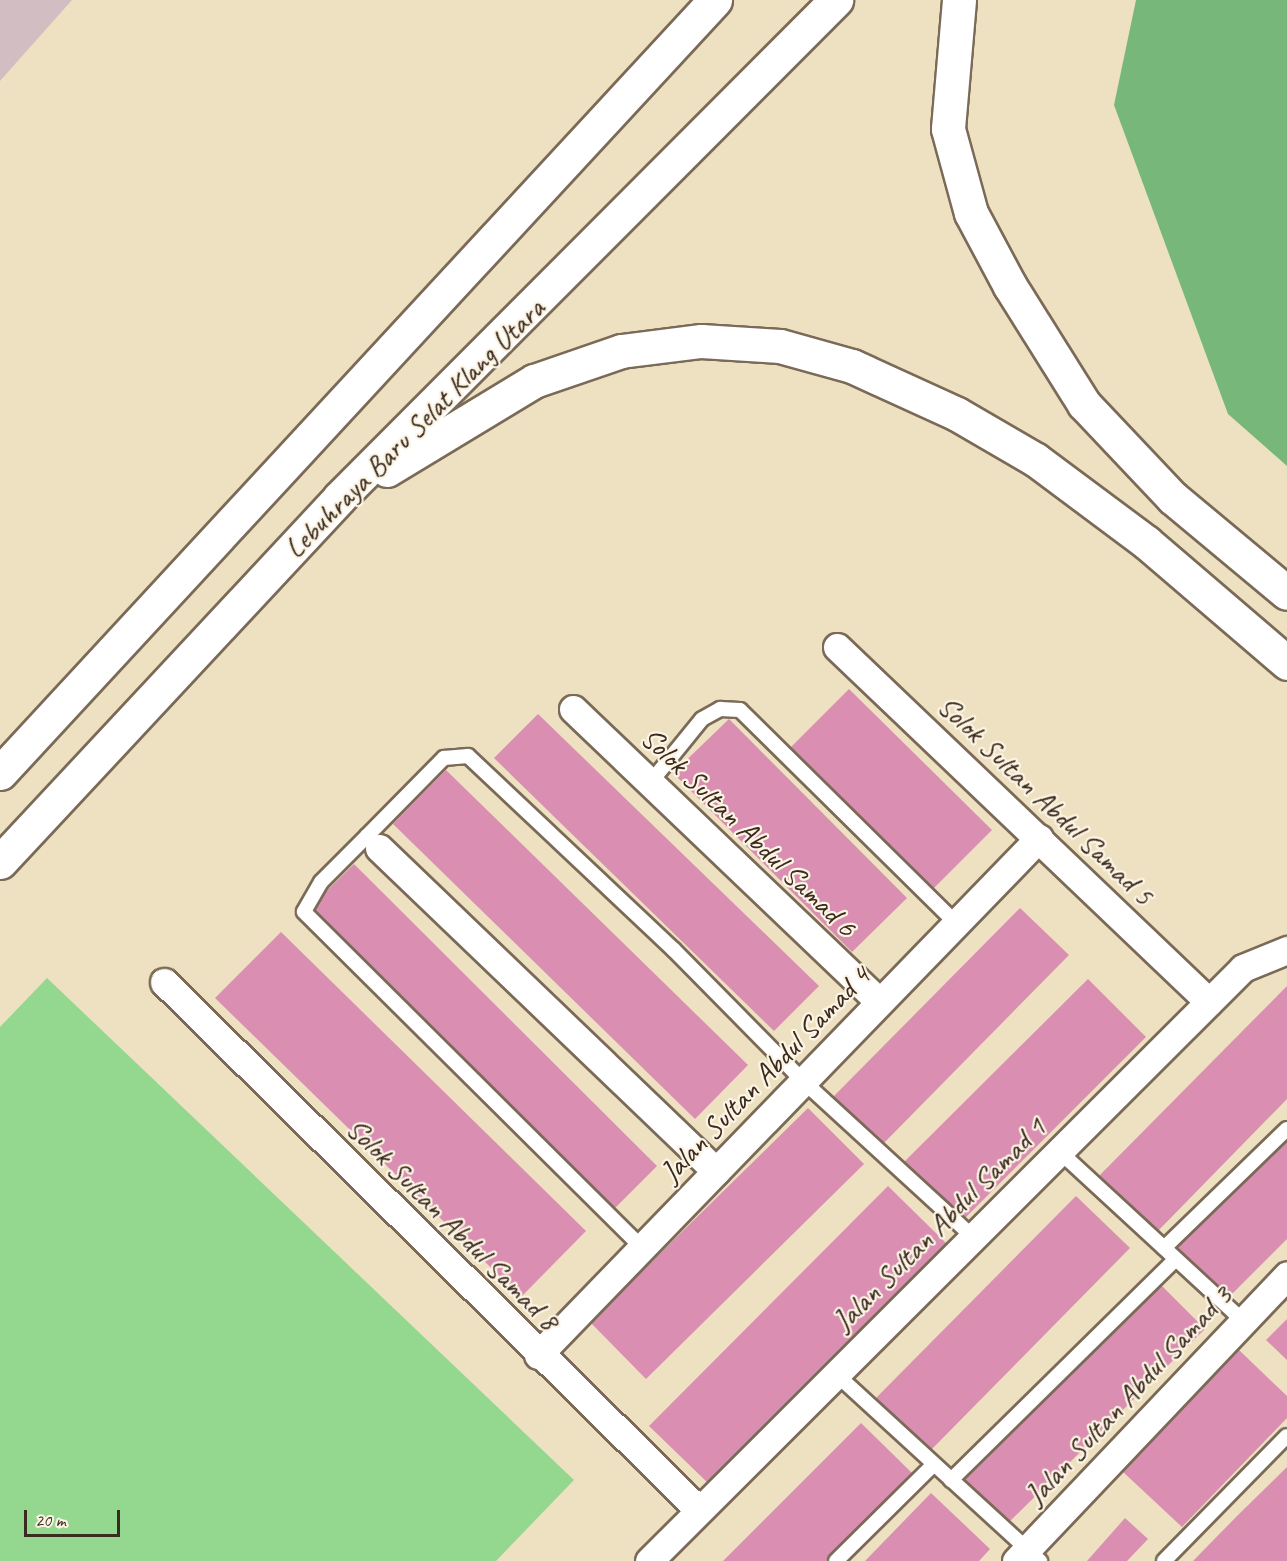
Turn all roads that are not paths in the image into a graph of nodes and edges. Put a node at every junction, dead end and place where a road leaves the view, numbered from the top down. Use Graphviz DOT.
graph roads {
  1 [pos="715,0"];
  2 [pos="836,0"];
  3 [pos="959,0"];
  4 [pos="339,498"];
  5 [pos="1287,593"];
  6 [pos="837,647"];
  7 [pos="1287,663"];
  8 [pos="573,709"];
  9 [pos="0,774"];
  10 [pos="650,783"];
  11 [pos="1038,838"];
  12 [pos="373,842"];
  13 [pos="0,862"];
  14 [pos="957,924"];
  15 [pos="1287,950"];
  16 [pos="164,982"];
  17 [pos="880,1002"];
  18 [pos="1209,1002"];
  19 [pos="803,1081"];
  20 [pos="1287,1129"];
  21 [pos="1059,1151"];
  22 [pos="716,1171"];
  23 [pos="974,1237"];
  24 [pos="642,1248"];
  25 [pos="1164,1248"];
  26 [pos="1176,1259"];
  27 [pos="1287,1275"];
  28 [pos="1243,1321"];
  29 [pos="538,1355"];
  30 [pos="836,1374"];
  31 [pos="1287,1436"];
  32 [pos="933,1465"];
  33 [pos="951,1480"];
  34 [pos="699,1510"];
  35 [pos="1029,1557"];
  36 [pos="649,1561"];
  37 [pos="836,1561"];
  38 [pos="1164,1561"];
  1 -- 9 [label="main road, Lebuhraya Baru Selat Klang Utara"];
  2 -- 4 [label="main road, Lebuhraya Baru Selat Klang Utara"];
  3 -- 5 [label="main road"];
  4 -- 7 [label="main road"];
  4 -- 13 [label="main road, Lebuhraya Baru Selat Klang Utara"];
  6 -- 11 [label="street, Solok Sultan Abdul Samad 5"];
  8 -- 10 [label="street, Solok Sultan Abdul Samad 6"];
  10 -- 14 [label="lane"];
  10 -- 17 [label="street, Solok Sultan Abdul Samad 6"];
  11 -- 14 [label="street, Jalan Sultan Abdul Samad 4"];
  11 -- 18 [label="street, Solok Sultan Abdul Samad 5"];
  12 -- 19 [label="lane"];
  12 -- 22 [label="street"];
  12 -- 24 [label="lane"];
  14 -- 17 [label="street, Jalan Sultan Abdul Samad 4"];
  15 -- 18 [label="street, Jalan Sultan Abdul Samad 1"];
  16 -- 29 [label="street, Solok Sultan Abdul Samad 8"];
  17 -- 19 [label="street, Jalan Sultan Abdul Samad 4"];
  18 -- 21 [label="street, Jalan Sultan Abdul Samad 1"];
  19 -- 22 [label="street, Jalan Sultan Abdul Samad 4"];
  19 -- 23 [label="lane"];
  20 -- 25 [label="lane"];
  21 -- 23 [label="street, Jalan Sultan Abdul Samad 1"];
  21 -- 25 [label="lane"];
  22 -- 24 [label="street, Jalan Sultan Abdul Samad 4"];
  23 -- 30 [label="street, Jalan Sultan Abdul Samad 1"];
  24 -- 29 [label="street, Jalan Sultan Abdul Samad 4"];
  25 -- 26 [label="lane"];
  26 -- 28 [label="lane"];
  26 -- 33 [label="lane"];
  27 -- 28 [label="street, Jalan Sultan Abdul Samad 3"];
  28 -- 35 [label="street, Jalan Sultan Abdul Samad 3"];
  29 -- 34 [label="street, Solok Sultan Abdul Samad 8"];
  30 -- 32 [label="lane"];
  30 -- 34 [label="street, Jalan Sultan Abdul Samad 1"];
  31 -- 38 [label="lane"];
  32 -- 33 [label="lane"];
  32 -- 37 [label="lane"];
  33 -- 35 [label="lane"];
  34 -- 36 [label="street, Jalan Sultan Abdul Samad 1"];
}
